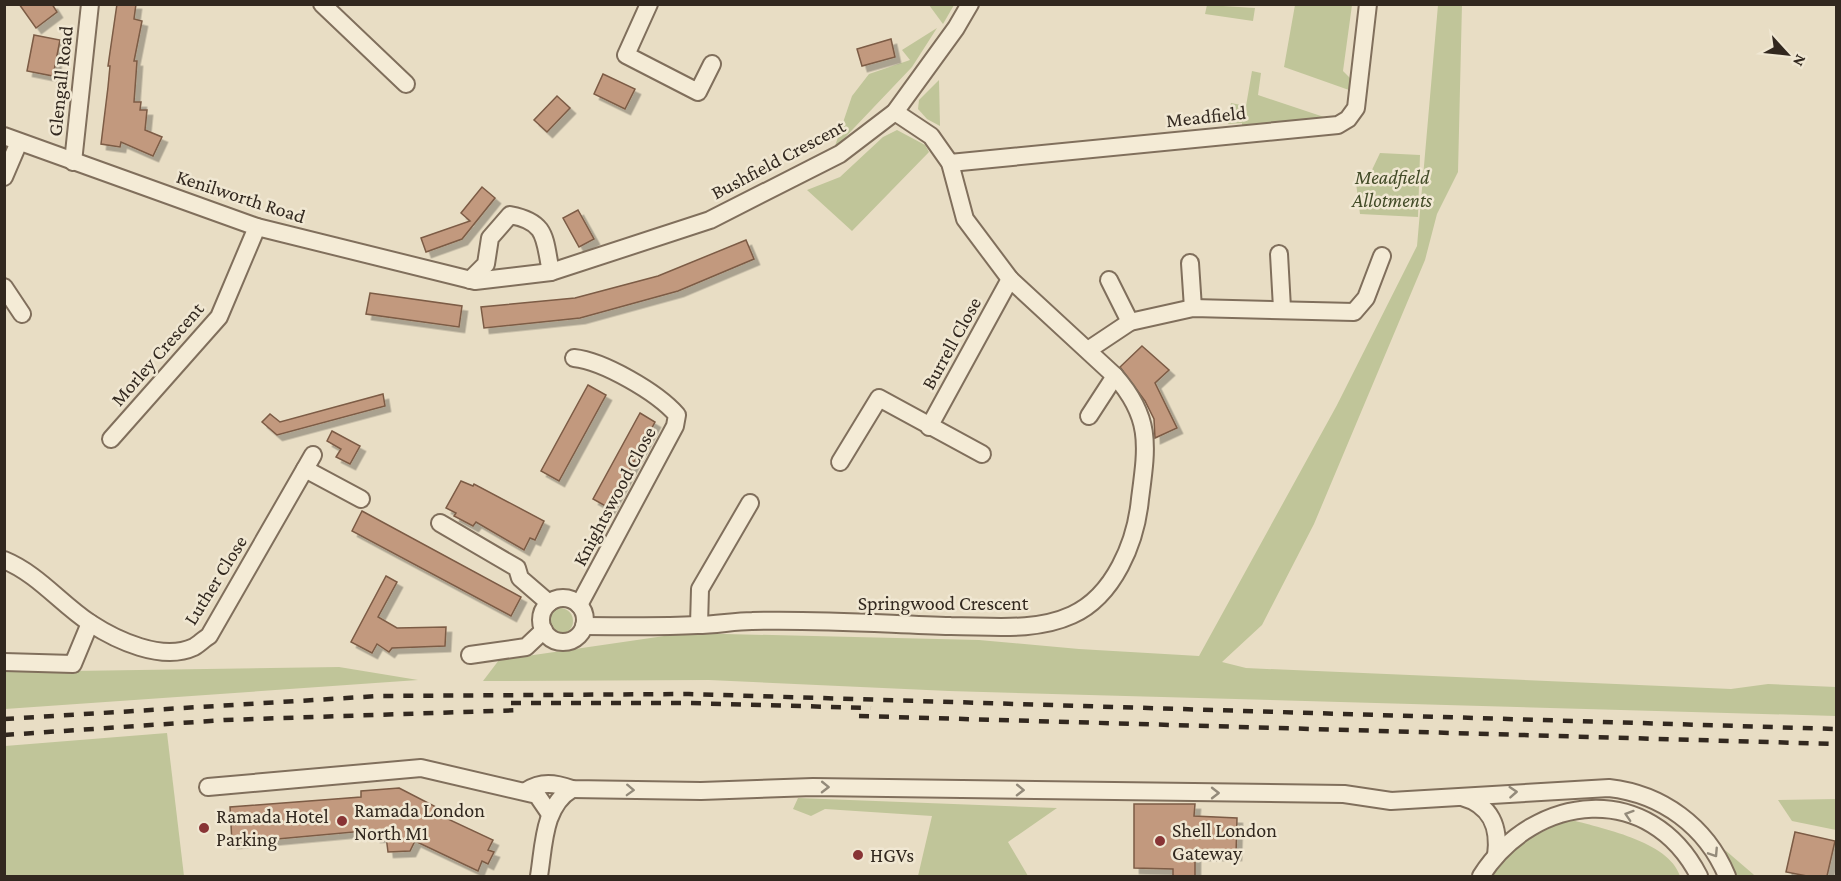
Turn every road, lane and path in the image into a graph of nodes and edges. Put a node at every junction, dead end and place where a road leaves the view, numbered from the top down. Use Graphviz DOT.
graph roads {
  1 [pos="90,4"];
  2 [pos="322,4"];
  3 [pos="649,4"];
  4 [pos="970,4"];
  5 [pos="1368,4"];
  6 [pos="712,64"];
  7 [pos="406,84"];
  8 [pos="895,112"];
  9 [pos="12,139"];
  10 [pos="73,162"];
  11 [pos="950,163"];
  12 [pos="4,177"];
  13 [pos="257,227"];
  14 [pos="1279,254"];
  15 [pos="1382,256"];
  16 [pos="1191,262"];
  17 [pos="551,272"];
  18 [pos="1010,279"];
  19 [pos="470,280"];
  20 [pos="1109,280"];
  21 [pos="4,287"];
  22 [pos="1193,308"];
  23 [pos="1282,308"];
  24 [pos="22,314"];
  25 [pos="1130,322"];
  26 [pos="1088,350"];
  27 [pos="574,358"];
  28 [pos="1115,376"];
  29 [pos="1089,416"];
  30 [pos="929,427"];
  31 [pos="111,439"];
  32 [pos="982,454"];
  33 [pos="840,462"];
  34 [pos="362,499"];
  35 [pos="750,503"];
  36 [pos="440,523"];
  37 [pos="4,560"];
  38 [pos="549,603"];
  39 [pos="579,605"];
  40 [pos="90,623"];
  41 [pos="699,625"];
  42 [pos="584,626"];
  43 [pos="544,630"];
  44 [pos="470,655"];
  45 [pos="4,662"];
  46 [pos="208,787"];
  47 [pos="572,789"];
  48 [pos="526,791"];
  49 [pos="1458,796"];
  50 [pos="550,814"];
  51 [pos="1496,856"];
  52 [pos="538,876"];
  53 [pos="1481,876"];
  54 [pos="1699,876"];
  55 [pos="1727,876"];
  1 -- 10 [label="street, Glengall Road"];
  2 -- 7 [label="street"];
  3 -- 6 [label="street"];
  4 -- 8 [label="street, Bushfield Crescent"];
  5 -- 11 [label="street, Meadfield"];
  8 -- 11 [label="street, Springwood Crescent"];
  8 -- 17 [label="street, Bushfield Crescent"];
  9 -- 10 [label="street, Kenilworth Road"];
  9 -- 12 [label="street"];
  10 -- 13 [label="street, Kenilworth Road"];
  11 -- 18 [label="street, Springwood Crescent"];
  13 -- 19 [label="street, Kenilworth Road"];
  13 -- 31 [label="street, Morley Crescent"];
  14 -- 23 [label="street"];
  15 -- 23 [label="street"];
  16 -- 22 [label="street"];
  17 -- 19 [label="street, Bushfield Crescent"];
  17 -- 19 [label="street"];
  18 -- 26 [label="street, Springwood Crescent"];
  18 -- 30 [label="street, Burrell Close"];
  20 -- 25 [label="street"];
  21 -- 24 [label="street"];
  22 -- 23 [label="street"];
  22 -- 25 [label="street"];
  25 -- 26 [label="street"];
  26 -- 28 [label="street, Springwood Crescent"];
  27 -- 39 [label="street, Knightswood Close"];
  28 -- 29 [label="street"];
  28 -- 41 [label="street, Springwood Crescent"];
  30 -- 32 [label="street"];
  30 -- 33 [label="street"];
  34 -- 40 [label="street, Luther Close"];
  35 -- 41 [label="street"];
  36 -- 38 [label="street"];
  37 -- 40 [label="street, Luther Close"];
  38 -- 39 [label="street"];
  38 -- 43 [label="street"];
  39 -- 42 [label="street"];
  40 -- 45 [label="street"];
  41 -- 42 [label="street, Springwood Crescent"];
  42 -- 43 [label="street"];
  43 -- 44 [label="street"];
  46 -- 48 [label="street"];
  47 -- 48 [label="street"];
  47 -- 49 [label="street, one-way"];
  47 -- 50 [label="street"];
  48 -- 50 [label="street"];
  49 -- 51 [label="street"];
  49 -- 55 [label="street, one-way"];
  50 -- 52 [label="street"];
  51 -- 53 [label="street"];
  54 -- 51 [label="street, one-way"];
}
